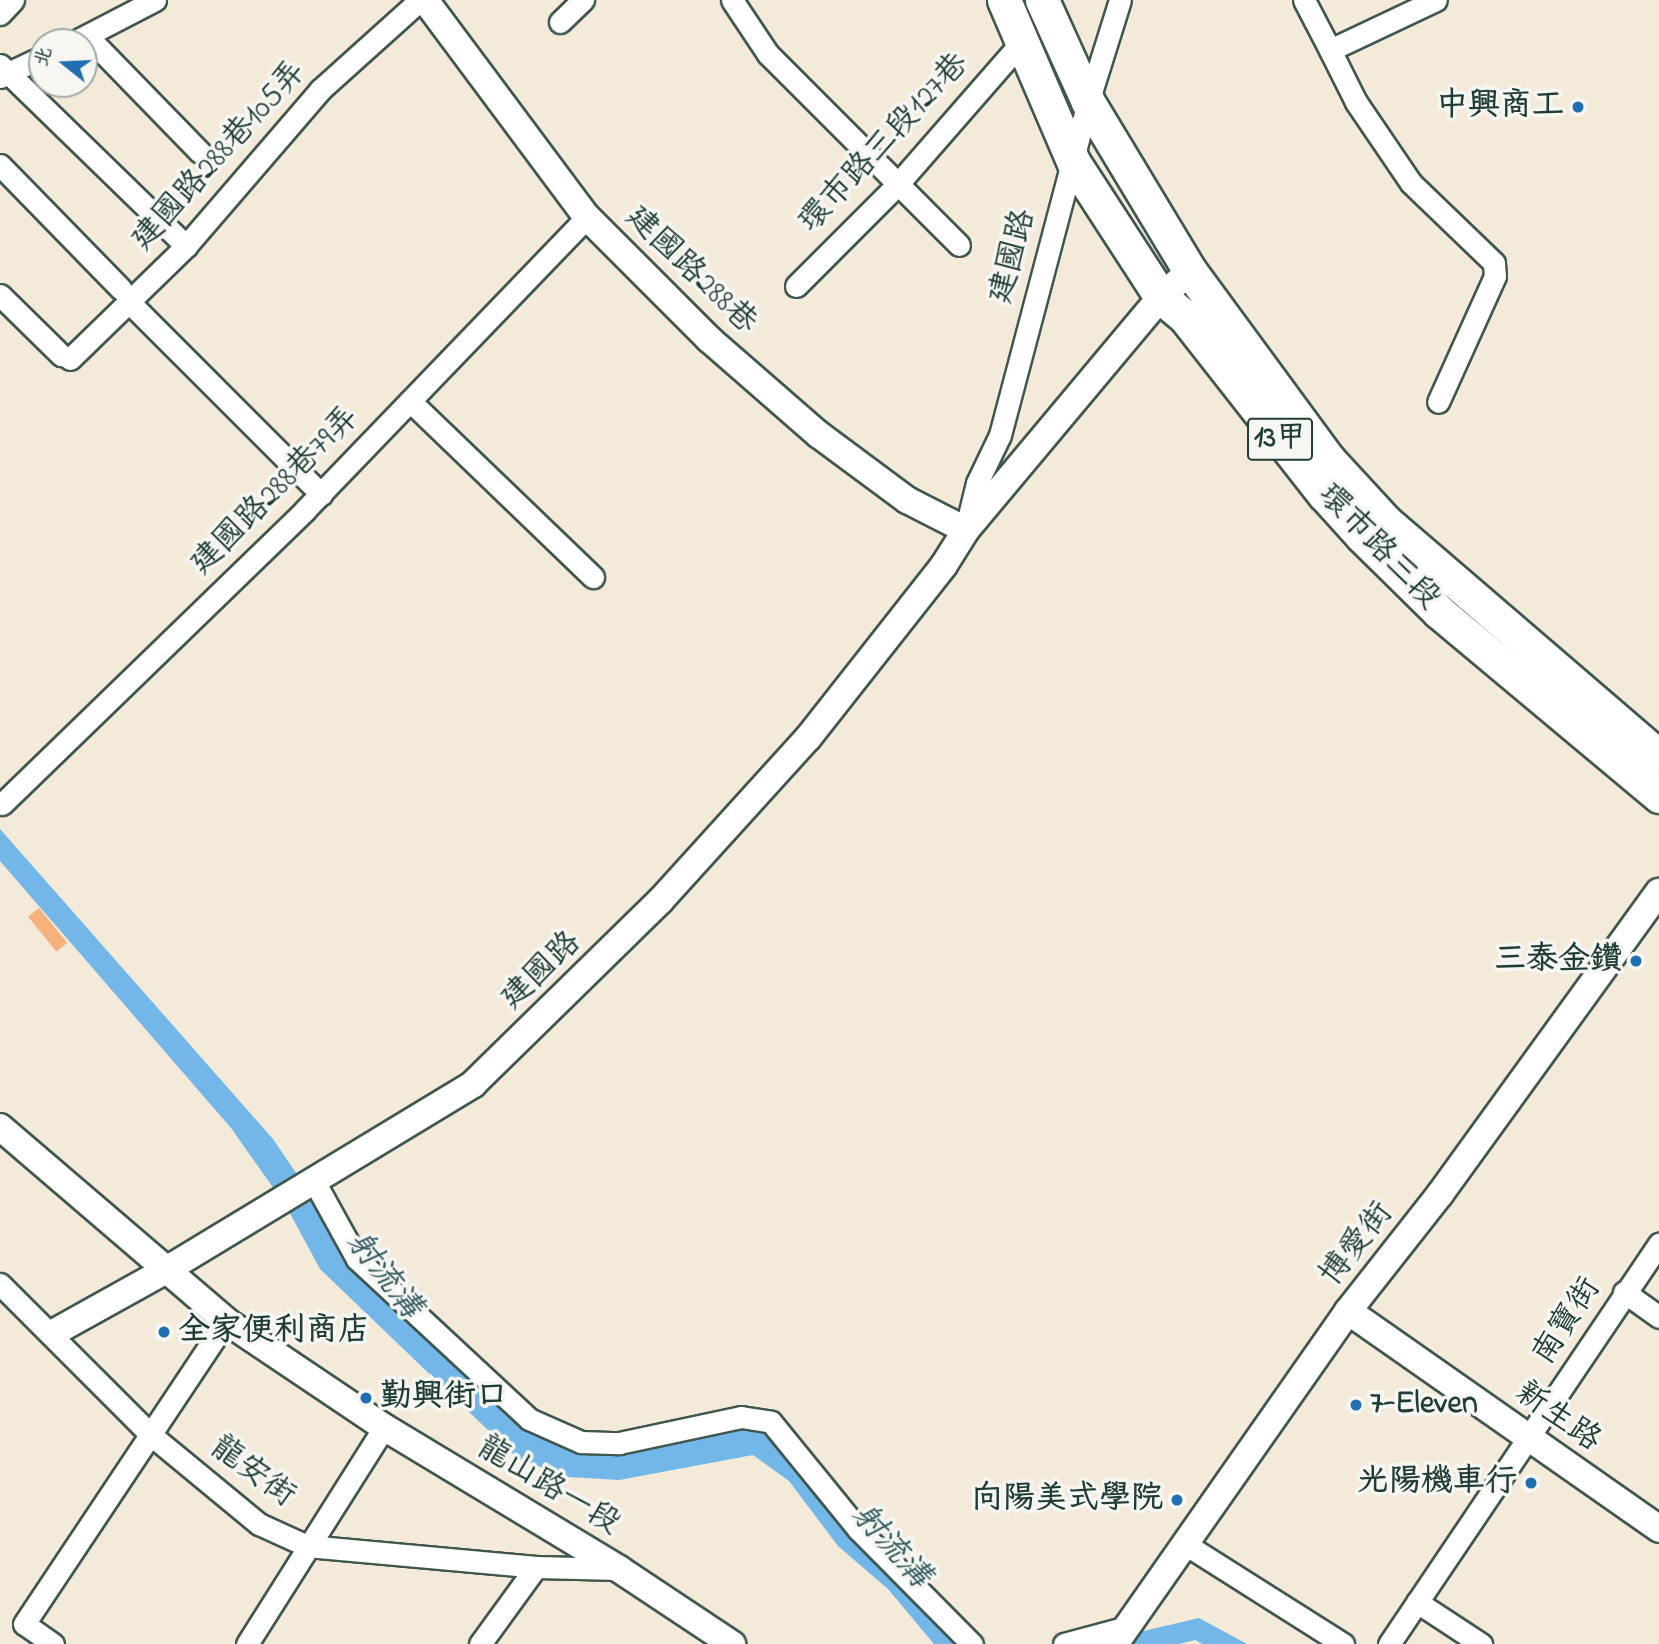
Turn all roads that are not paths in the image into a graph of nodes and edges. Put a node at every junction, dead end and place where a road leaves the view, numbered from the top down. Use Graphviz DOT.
graph roads {
  1 [pos="13,0"];
  2 [pos="155,0"];
  3 [pos="422,0"];
  4 [pos="583,0"];
  5 [pos="732,0"];
  6 [pos="1004,0"];
  7 [pos="1042,0"];
  8 [pos="1120,0"];
  9 [pos="1304,0"];
  10 [pos="1436,0"];
  11 [pos="0,14"];
  12 [pos="561,22"];
  13 [pos="98,30"];
  14 [pos="1020,44"];
  15 [pos="1330,50"];
  16 [pos="98,56"];
  17 [pos="28,62"];
  18 [pos="3,72"];
  19 [pos="1088,102"];
  20 [pos="200,152"];
  21 [pos="1074,163"];
  22 [pos="0,165"];
  23 [pos="896,186"];
  24 [pos="587,217"];
  25 [pos="959,245"];
  26 [pos="186,246"];
  27 [pos="1190,271"];
  28 [pos="796,286"];
  29 [pos="0,295"];
  30 [pos="125,295"];
  31 [pos="1161,297"];
  32 [pos="411,401"];
  33 [pos="1438,402"];
  34 [pos="321,494"];
  35 [pos="966,530"];
  36 [pos="593,577"];
  37 [pos="1659,757"];
  38 [pos="1659,796"];
  39 [pos="2,804"];
  40 [pos="1659,892"];
  41 [pos="0,1127"];
  42 [pos="311,1183"];
  43 [pos="1659,1243"];
  44 [pos="168,1269"];
  45 [pos="0,1284"];
  46 [pos="1624,1293"];
  47 [pos="1348,1311"];
  48 [pos="1659,1317"];
  49 [pos="226,1321"];
  50 [pos="53,1333"];
  51 [pos="384,1427"];
  52 [pos="151,1435"];
  53 [pos="1530,1440"];
  54 [pos="1659,1529"];
  55 [pos="1185,1544"];
  56 [pos="307,1546"];
  57 [pos="536,1567"];
  58 [pos="619,1569"];
  59 [pos="1417,1602"];
  60 [pos="1119,1638"];
  61 [pos="53,1644"];
  62 [pos="247,1644"];
  63 [pos="480,1644"];
  64 [pos="732,1644"];
  65 [pos="972,1644"];
  66 [pos="1064,1644"];
  67 [pos="1343,1644"];
  68 [pos="1388,1644"];
  69 [pos="1481,1644"];
  1 -- 11 [label="street"];
  2 -- 13 [label="street"];
  3 -- 24 [label="street, 建國路288巷"];
  3 -- 26 [label="street, 建國路288巷105弄"];
  4 -- 12 [label="street"];
  5 -- 23 [label="street"];
  6 -- 14 [label="main road, 環市路三段 / 13甲"];
  7 -- 19 [label="main road, 環市路三段 / 13甲"];
  8 -- 19 [label="street, 建國路"];
  9 -- 15 [label="street"];
  10 -- 15 [label="street"];
  14 -- 21 [label="main road, 環市路三段 / 13甲"];
  14 -- 23 [label="street, 環市路三段127巷"];
  15 -- 33 [label="street"];
  16 -- 20 [label="street"];
  17 -- 18 [label="street"];
  18 -- 26 [label="street"];
  19 -- 21 [label="street, 建國路"];
  19 -- 27 [label="main road, 環市路三段 / 13甲"];
  21 -- 31 [label="main road, 環市路三段 / 13甲"];
  21 -- 35 [label="street, 建國路"];
  22 -- 30 [label="street"];
  23 -- 25 [label="street"];
  23 -- 28 [label="street, 環市路三段127巷"];
  24 -- 32 [label="street, 建國路288巷79弄"];
  24 -- 35 [label="street, 建國路288巷"];
  26 -- 30 [label="street, 建國路288巷105弄"];
  27 -- 31 [label="street, 建國路"];
  27 -- 37 [label="main road, 環市路三段 / 13甲"];
  29 -- 30 [label="street, 建國路288巷105弄"];
  30 -- 34 [label="street"];
  31 -- 35 [label="street, 建國路"];
  31 -- 38 [label="main road, 環市路三段 / 13甲"];
  32 -- 34 [label="street, 建國路288巷79弄"];
  32 -- 36 [label="street"];
  34 -- 39 [label="street, 建國路288巷79弄"];
  35 -- 42 [label="street, 建國路"];
  40 -- 47 [label="street, 博愛街"];
  41 -- 44 [label="street, 龍山路一段"];
  42 -- 44 [label="street, 建國路"];
  42 -- 65 [label="street"];
  43 -- 46 [label="street, 南寶街"];
  44 -- 49 [label="street, 龍山路一段"];
  44 -- 50 [label="street, 建國路"];
  45 -- 50 [label="street, 龍安街"];
  46 -- 48 [label="street"];
  46 -- 53 [label="street, 南寶街"];
  47 -- 53 [label="street, 新生路"];
  47 -- 55 [label="street, 博愛街"];
  49 -- 51 [label="street, 龍山路一段"];
  49 -- 52 [label="street"];
  50 -- 52 [label="street, 龍安街"];
  51 -- 56 [label="street"];
  51 -- 58 [label="street, 龍山路一段"];
  52 -- 56 [label="street, 龍安街"];
  52 -- 61 [label="street"];
  53 -- 54 [label="street, 新生路"];
  53 -- 59 [label="street, 南寶街"];
  55 -- 60 [label="street, 博愛街"];
  55 -- 67 [label="street"];
  56 -- 57 [label="street, 龍安街"];
  56 -- 62 [label="street"];
  57 -- 58 [label="street, 龍安街"];
  57 -- 63 [label="street"];
  58 -- 64 [label="street, 龍山路一段"];
  59 -- 68 [label="street, 南寶街"];
  59 -- 69 [label="street"];
  60 -- 66 [label="street"];
}
